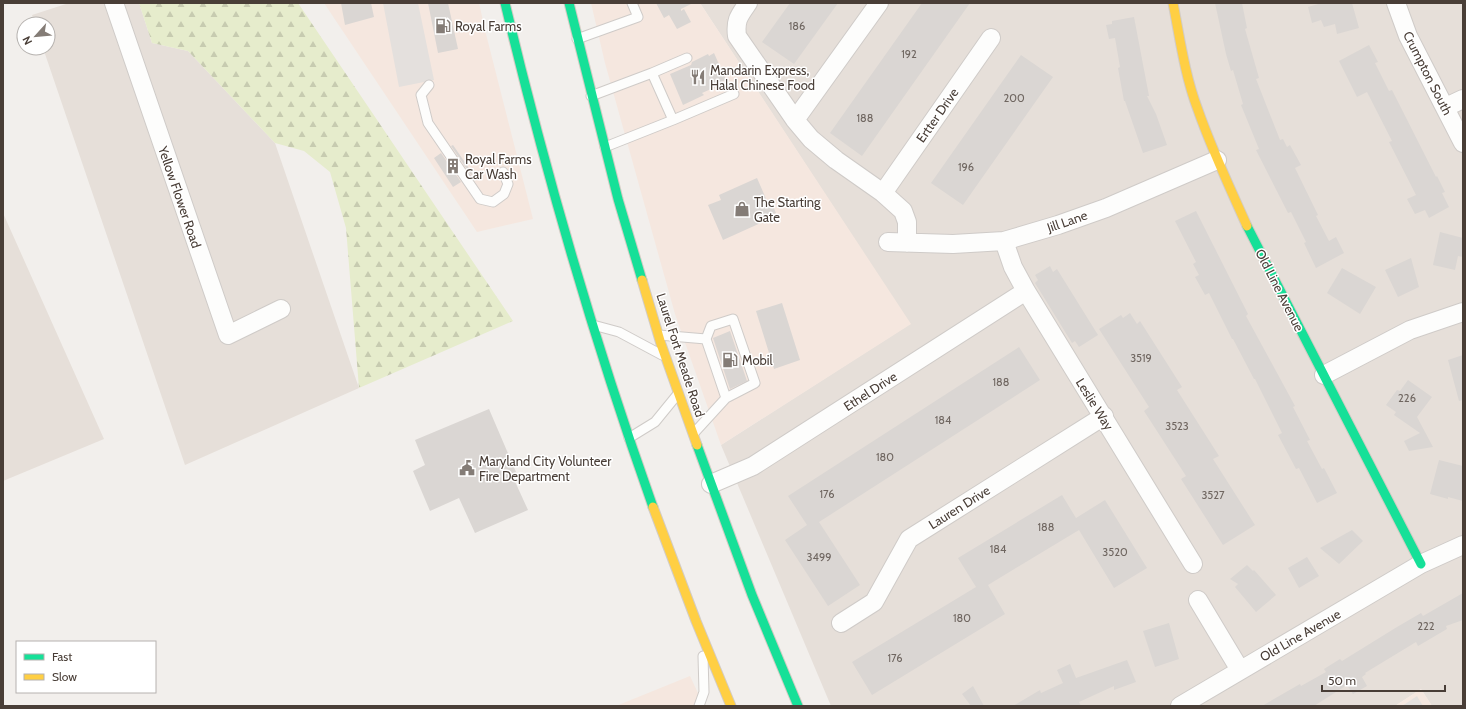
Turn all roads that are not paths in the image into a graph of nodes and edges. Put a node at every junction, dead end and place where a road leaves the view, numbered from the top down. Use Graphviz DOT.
graph roads {
  1 [pos="114,3"];
  2 [pos="505,3"];
  3 [pos="569,3"];
  4 [pos="632,3"];
  5 [pos="748,3"];
  6 [pos="879,3"];
  7 [pos="1173,3"];
  8 [pos="1396,3"];
  9 [pos="991,38"];
  10 [pos="577,39"];
  11 [pos="687,58"];
  12 [pos="652,73"];
  13 [pos="429,85"];
  14 [pos="734,94"];
  15 [pos="591,96"];
  16 [pos="1463,99"];
  17 [pos="1446,107"];
  18 [pos="673,120"];
  19 [pos="795,120"];
  20 [pos="1463,143"];
  21 [pos="605,147"];
  22 [pos="1217,160"];
  23 [pos="503,172"];
  24 [pos="883,193"];
  25 [pos="1004,241"];
  26 [pos="888,242"];
  27 [pos="907,243"];
  28 [pos="1026,291"];
  29 [pos="281,309"];
  30 [pos="1463,312"];
  31 [pos="591,325"];
  32 [pos="659,335"];
  33 [pos="706,339"];
  34 [pos="666,358"];
  35 [pos="1324,375"];
  36 [pos="678,393"];
  37 [pos="726,398"];
  38 [pos="1104,416"];
  39 [pos="693,434"];
  40 [pos="629,438"];
  41 [pos="711,484"];
  42 [pos="1463,545"];
  43 [pos="1193,564"];
  44 [pos="1421,564"];
  45 [pos="1198,600"];
  46 [pos="841,623"];
  47 [pos="702,637"];
  48 [pos="1240,670"];
  49 [pos="699,706"];
  50 [pos="731,706"];
  51 [pos="798,706"];
  52 [pos="1180,706"];
  1 -- 29 [label="street, Yellow Flower Road"];
  2 -- 31 [label="main road"];
  3 -- 10 [label="main road, Laurel Fort Meade Road"];
  4 -- 10 [label="lane"];
  5 -- 19 [label="street"];
  6 -- 19 [label="street"];
  7 -- 22 [label="main road, Old Line Avenue"];
  8 -- 17 [label="street, Crumpton South"];
  9 -- 24 [label="street, Ertter Drive"];
  10 -- 15 [label="main road, Laurel Fort Meade Road"];
  11 -- 12 [label="lane"];
  12 -- 15 [label="lane"];
  12 -- 18 [label="lane"];
  13 -- 23 [label="lane"];
  14 -- 18 [label="lane"];
  15 -- 21 [label="main road, Laurel Fort Meade Road"];
  16 -- 17 [label="street"];
  17 -- 20 [label="street, Crumpton South"];
  18 -- 21 [label="lane"];
  19 -- 24 [label="street"];
  21 -- 32 [label="main road, Laurel Fort Meade Road"];
  22 -- 25 [label="street, Jill Lane"];
  22 -- 35 [label="main road, Old Line Avenue"];
  24 -- 27 [label="street"];
  25 -- 27 [label="street, Jill Lane"];
  25 -- 28 [label="street, Leslie Way"];
  26 -- 27 [label="street, Jill Lane"];
  28 -- 38 [label="street, Leslie Way"];
  28 -- 41 [label="street, Ethel Drive"];
  30 -- 35 [label="street"];
  31 -- 34 [label="lane"];
  31 -- 40 [label="main road"];
  32 -- 33 [label="lane"];
  32 -- 34 [label="main road, Laurel Fort Meade Road"];
  33 -- 37 [label="lane"];
  33 -- 37 [label="lane"];
  34 -- 36 [label="main road, Laurel Fort Meade Road"];
  35 -- 44 [label="main road, Old Line Avenue"];
  36 -- 39 [label="main road, Laurel Fort Meade Road"];
  36 -- 40 [label="lane"];
  37 -- 39 [label="lane"];
  38 -- 43 [label="street, Leslie Way"];
  38 -- 46 [label="street, Lauren Drive"];
  39 -- 41 [label="main road, Laurel Fort Meade Road"];
  40 -- 47 [label="main road"];
  41 -- 51 [label="main road, Laurel Fort Meade Road"];
  42 -- 44 [label="street, Old Line Avenue"];
  44 -- 48 [label="street, Old Line Avenue"];
  45 -- 48 [label="street"];
  47 -- 49 [label="lane"];
  47 -- 50 [label="main road"];
  48 -- 52 [label="street, Old Line Avenue"];
}
